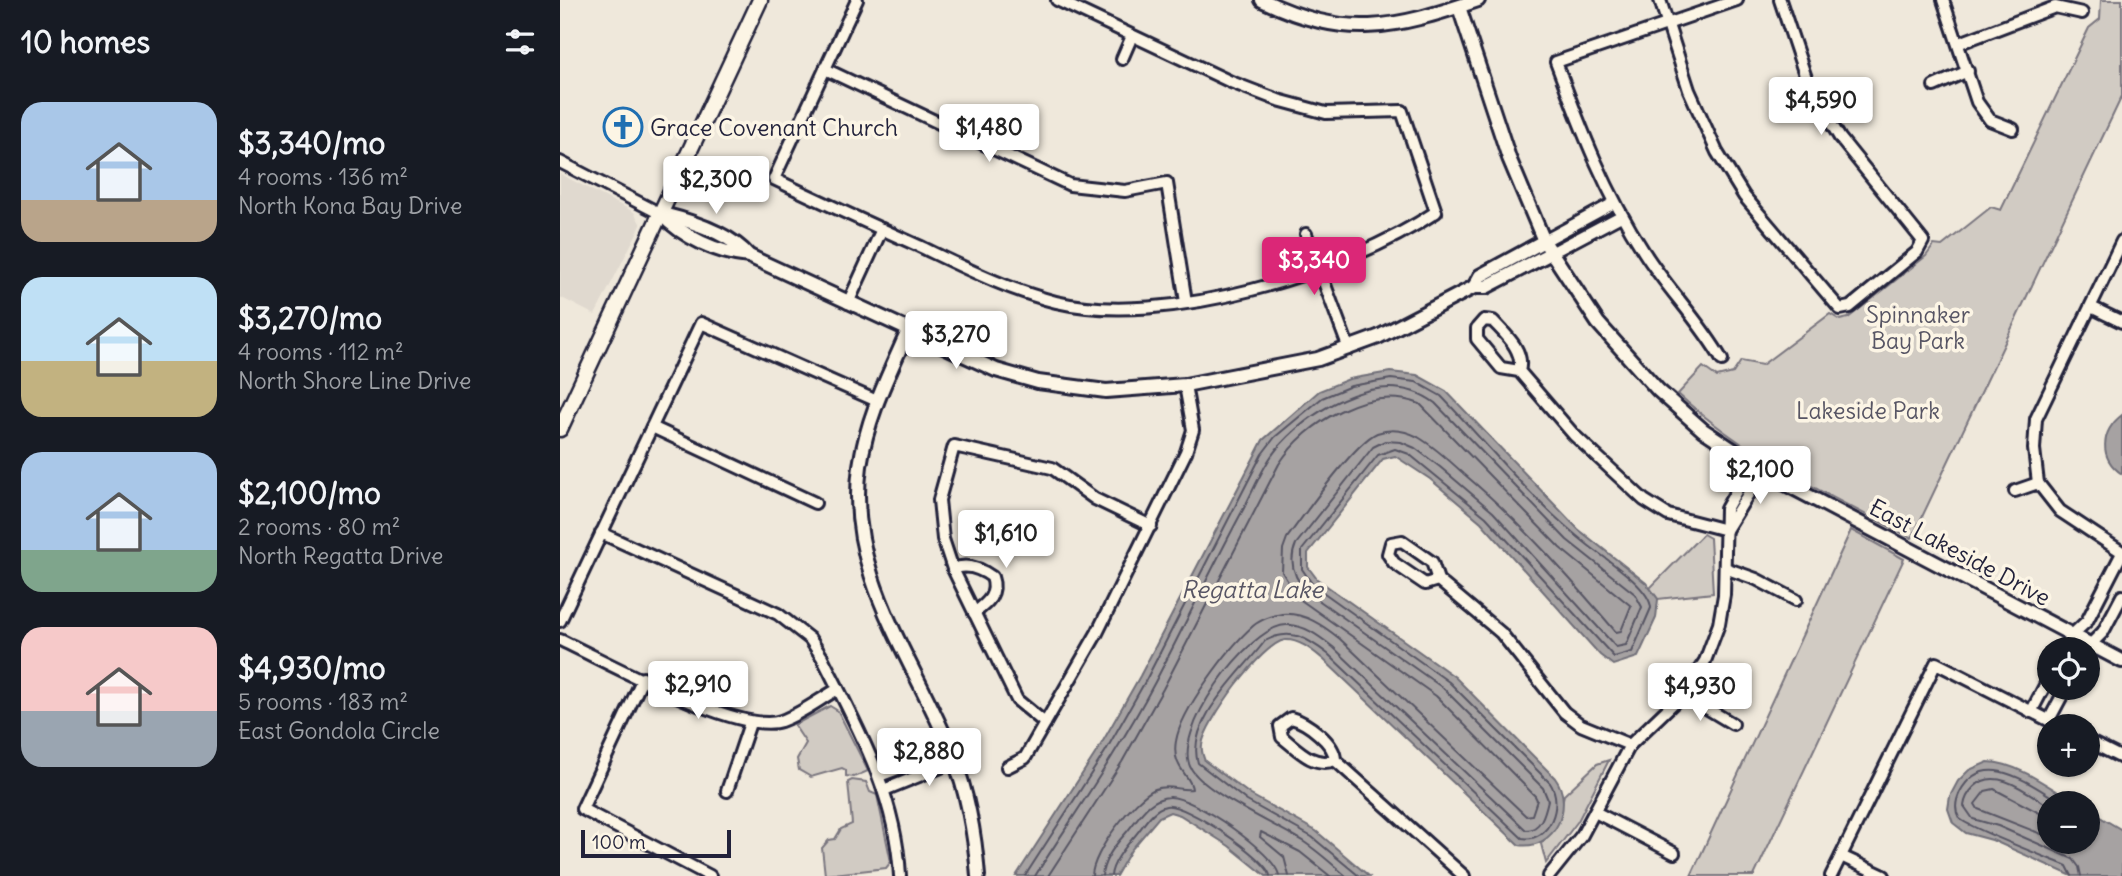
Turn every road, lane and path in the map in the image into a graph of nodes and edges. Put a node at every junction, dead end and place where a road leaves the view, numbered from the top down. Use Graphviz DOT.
graph roads {
  1 [pos="760,0"];
  2 [pos="857,0"];
  3 [pos="1478,0"];
  4 [pos="1660,0"];
  5 [pos="1737,0"];
  6 [pos="1780,0"];
  7 [pos="1943,0"];
  8 [pos="1064,1"];
  9 [pos="1269,1"];
  10 [pos="1459,7"];
  11 [pos="2082,13"];
  12 [pos="1668,23"];
  13 [pos="1132,36"];
  14 [pos="1960,43"];
  15 [pos="1122,58"];
  16 [pos="825,69"];
  17 [pos="1968,71"];
  18 [pos="1934,86"];
  19 [pos="1854,97"];
  20 [pos="1826,115"];
  21 [pos="2013,130"];
  22 [pos="560,162"];
  23 [pos="1614,203"];
  24 [pos="661,214"];
  25 [pos="1621,216"];
  26 [pos="883,229"];
  27 [pos="1306,234"];
  28 [pos="2122,241"];
  29 [pos="1548,247"];
  30 [pos="1321,270"];
  31 [pos="1186,302"];
  32 [pos="848,303"];
  33 [pos="2091,307"];
  34 [pos="2122,321"];
  35 [pos="908,331"];
  36 [pos="1349,349"];
  37 [pos="1723,360"];
  38 [pos="1519,371"];
  39 [pos="1185,385"];
  40 [pos="877,401"];
  41 [pos="652,426"];
  42 [pos="560,429"];
  43 [pos="1757,468"];
  44 [pos="2038,483"];
  45 [pos="2015,491"];
  46 [pos="815,503"];
  47 [pos="1151,526"];
  48 [pos="1726,530"];
  49 [pos="601,533"];
  50 [pos="2122,553"];
  51 [pos="1725,568"];
  52 [pos="953,569"];
  53 [pos="1437,580"];
  54 [pos="2122,596"];
  55 [pos="1796,600"];
  56 [pos="974,612"];
  57 [pos="560,621"];
  58 [pos="2072,635"];
  59 [pos="2075,637"];
  60 [pos="2097,637"];
  61 [pos="560,640"];
  62 [pos="2100,652"];
  63 [pos="2122,661"];
  64 [pos="643,678"];
  65 [pos="838,689"];
  66 [pos="1683,694"];
  67 [pos="2037,700"];
  68 [pos="2031,712"];
  69 [pos="2037,715"];
  70 [pos="750,723"];
  71 [pos="1045,723"];
  72 [pos="1733,724"];
  73 [pos="1630,745"];
  74 [pos="2100,747"];
  75 [pos="953,754"];
  76 [pos="2122,758"];
  77 [pos="1335,760"];
  78 [pos="1007,767"];
  79 [pos="880,776"];
  80 [pos="884,790"];
  81 [pos="727,791"];
  82 [pos="1595,812"];
  83 [pos="1674,853"];
  84 [pos="1840,856"];
  85 [pos="710,876"];
  86 [pos="900,876"];
  87 [pos="978,876"];
  88 [pos="1464,876"];
  89 [pos="1549,876"];
  90 [pos="1831,876"];
  91 [pos="1884,876"];
  1 -- 24 [label="main road"];
  2 -- 16 [label="street"];
  3 -- 10 [label="street"];
  4 -- 12 [label="street"];
  5 -- 12 [label="street"];
  6 -- 20 [label="street"];
  7 -- 14 [label="street"];
  8 -- 13 [label="street"];
  9 -- 10 [label="street"];
  10 -- 29 [label="street, East Lakeside Drive"];
  11 -- 14 [label="street"];
  12 -- 20 [label="street"];
  12 -- 23 [label="street"];
  13 -- 15 [label="street"];
  13 -- 30 [label="street"];
  14 -- 17 [label="street"];
  16 -- 26 [label="street"];
  16 -- 31 [label="street"];
  17 -- 18 [label="street"];
  17 -- 21 [label="street"];
  19 -- 20 [label="street"];
  22 -- 24 [label="street"];
  23 -- 25 [label="street"];
  23 -- 29 [label="street"];
  24 -- 32 [label="street"];
  24 -- 42 [label="main road"];
  25 -- 29 [label="street"];
  25 -- 37 [label="street"];
  26 -- 31 [label="street"];
  26 -- 32 [label="street"];
  27 -- 30 [label="street"];
  28 -- 33 [label="street"];
  29 -- 36 [label="street"];
  29 -- 43 [label="street, East Lakeside Drive"];
  30 -- 31 [label="street"];
  30 -- 36 [label="street"];
  32 -- 35 [label="street"];
  33 -- 34 [label="street"];
  33 -- 44 [label="street"];
  35 -- 39 [label="street"];
  35 -- 40 [label="street"];
  36 -- 39 [label="street"];
  38 -- 38 [label="street"];
  38 -- 48 [label="street"];
  39 -- 47 [label="street"];
  40 -- 41 [label="street"];
  40 -- 75 [label="street"];
  41 -- 46 [label="street"];
  41 -- 49 [label="street"];
  43 -- 48 [label="street"];
  43 -- 58 [label="street, East Lakeside Drive"];
  44 -- 45 [label="street"];
  44 -- 50 [label="street"];
  47 -- 52 [label="street"];
  47 -- 71 [label="street"];
  48 -- 51 [label="street"];
  49 -- 57 [label="street"];
  49 -- 65 [label="street"];
  50 -- 58 [label="street"];
  51 -- 55 [label="street"];
  51 -- 66 [label="street"];
  52 -- 56 [label="street"];
  52 -- 56 [label="street"];
  53 -- 53 [label="street"];
  53 -- 73 [label="street"];
  54 -- 60 [label="street"];
  56 -- 71 [label="street"];
  58 -- 59 [label="street, East Lakeside Drive"];
  61 -- 64 [label="street"];
  62 -- 63 [label="street, East Lakeside Drive"];
  64 -- 70 [label="street"];
  64 -- 85 [label="street"];
  65 -- 70 [label="street"];
  65 -- 79 [label="street"];
  66 -- 72 [label="street"];
  66 -- 73 [label="street"];
  67 -- 68 [label="street"];
  68 -- 69 [label="street"];
  68 -- 84 [label="street"];
  70 -- 81 [label="street"];
  71 -- 78 [label="street"];
  73 -- 82 [label="street"];
  74 -- 76 [label="street"];
  75 -- 79 [label="street"];
  75 -- 80 [label="street"];
  75 -- 87 [label="street"];
  77 -- 77 [label="street"];
  77 -- 88 [label="street"];
  79 -- 80 [label="street"];
  80 -- 86 [label="street"];
  82 -- 83 [label="street"];
  82 -- 89 [label="street"];
  84 -- 90 [label="street"];
  84 -- 91 [label="street"];
}
